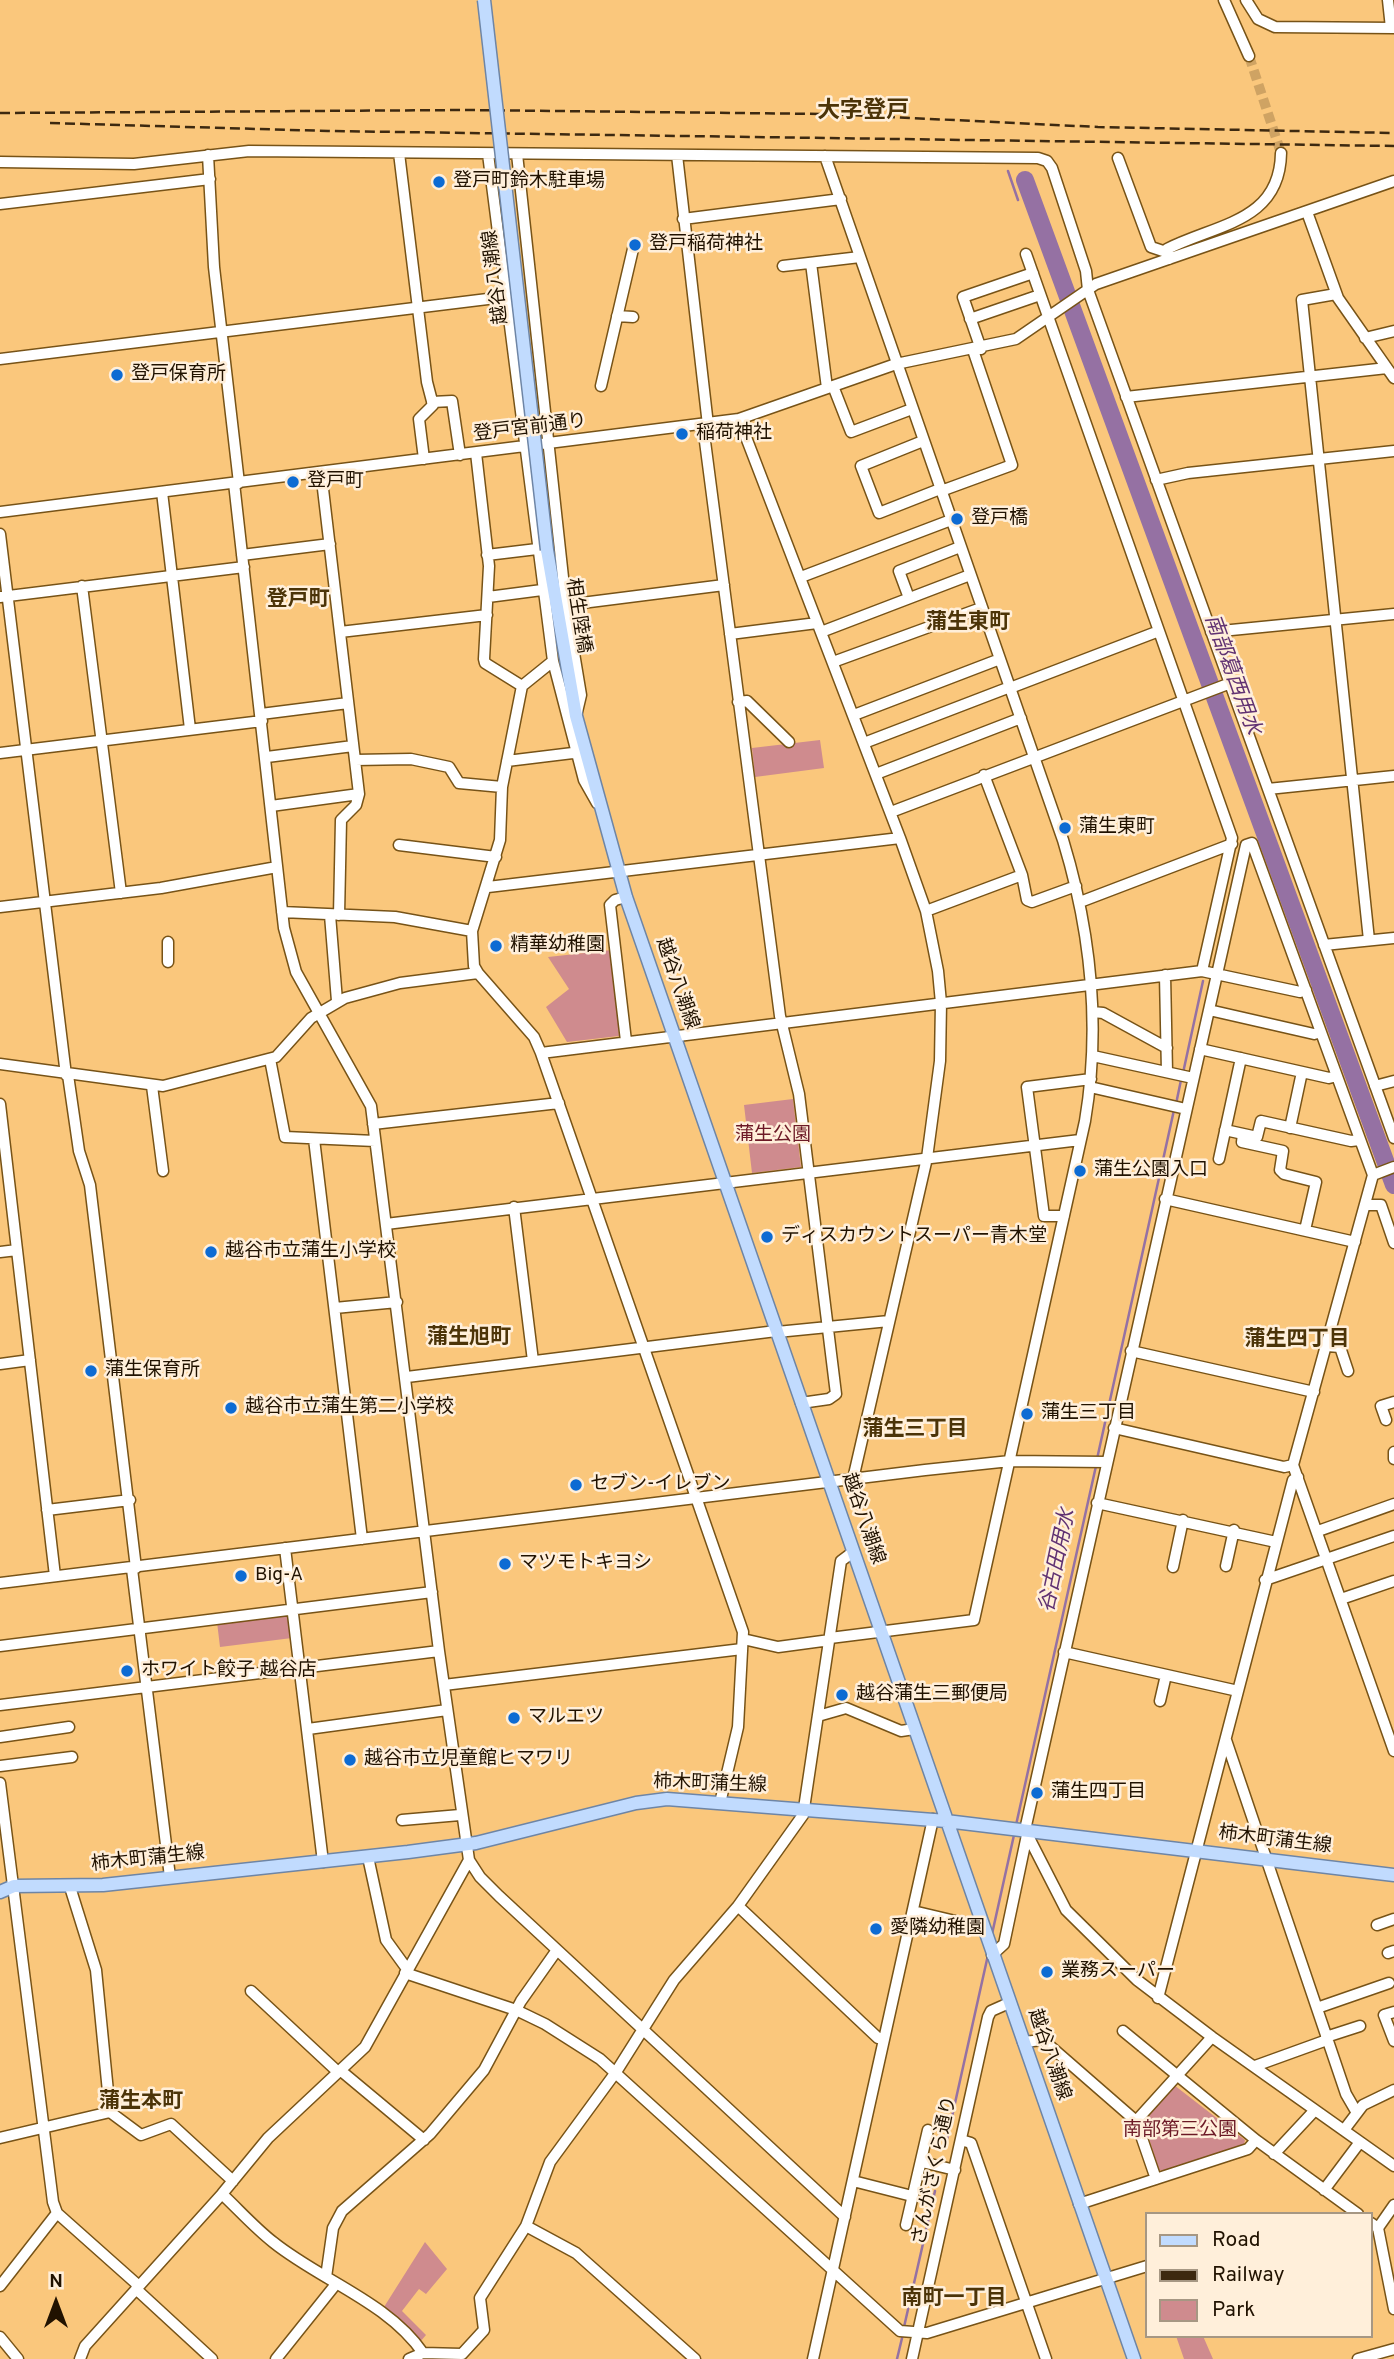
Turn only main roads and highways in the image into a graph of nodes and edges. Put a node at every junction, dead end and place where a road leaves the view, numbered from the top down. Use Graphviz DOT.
graph roads {
  1 [pos="484,0"];
  2 [pos="542,550"];
  3 [pos="570,687"];
  4 [pos="939,1820"];
  5 [pos="1394,1875"];
  6 [pos="0,1883"];
  7 [pos="21,1886"];
  8 [pos="0,1892"];
  9 [pos="1134,2359"];
  1 -- 2 [label="main road, 越谷八潮線, bridge"];
  2 -- 3 [label="main road, 相生陸橋"];
  3 -- 4 [label="main road, 越谷八潮線"];
  4 -- 5 [label="main road, 柿木町蒲生線"];
  4 -- 7 [label="main road, 柿木町蒲生線"];
  4 -- 9 [label="main road, 越谷八潮線"];
  6 -- 7 [label="main road, 柿木町蒲生線"];
  7 -- 8 [label="main road"];
}
